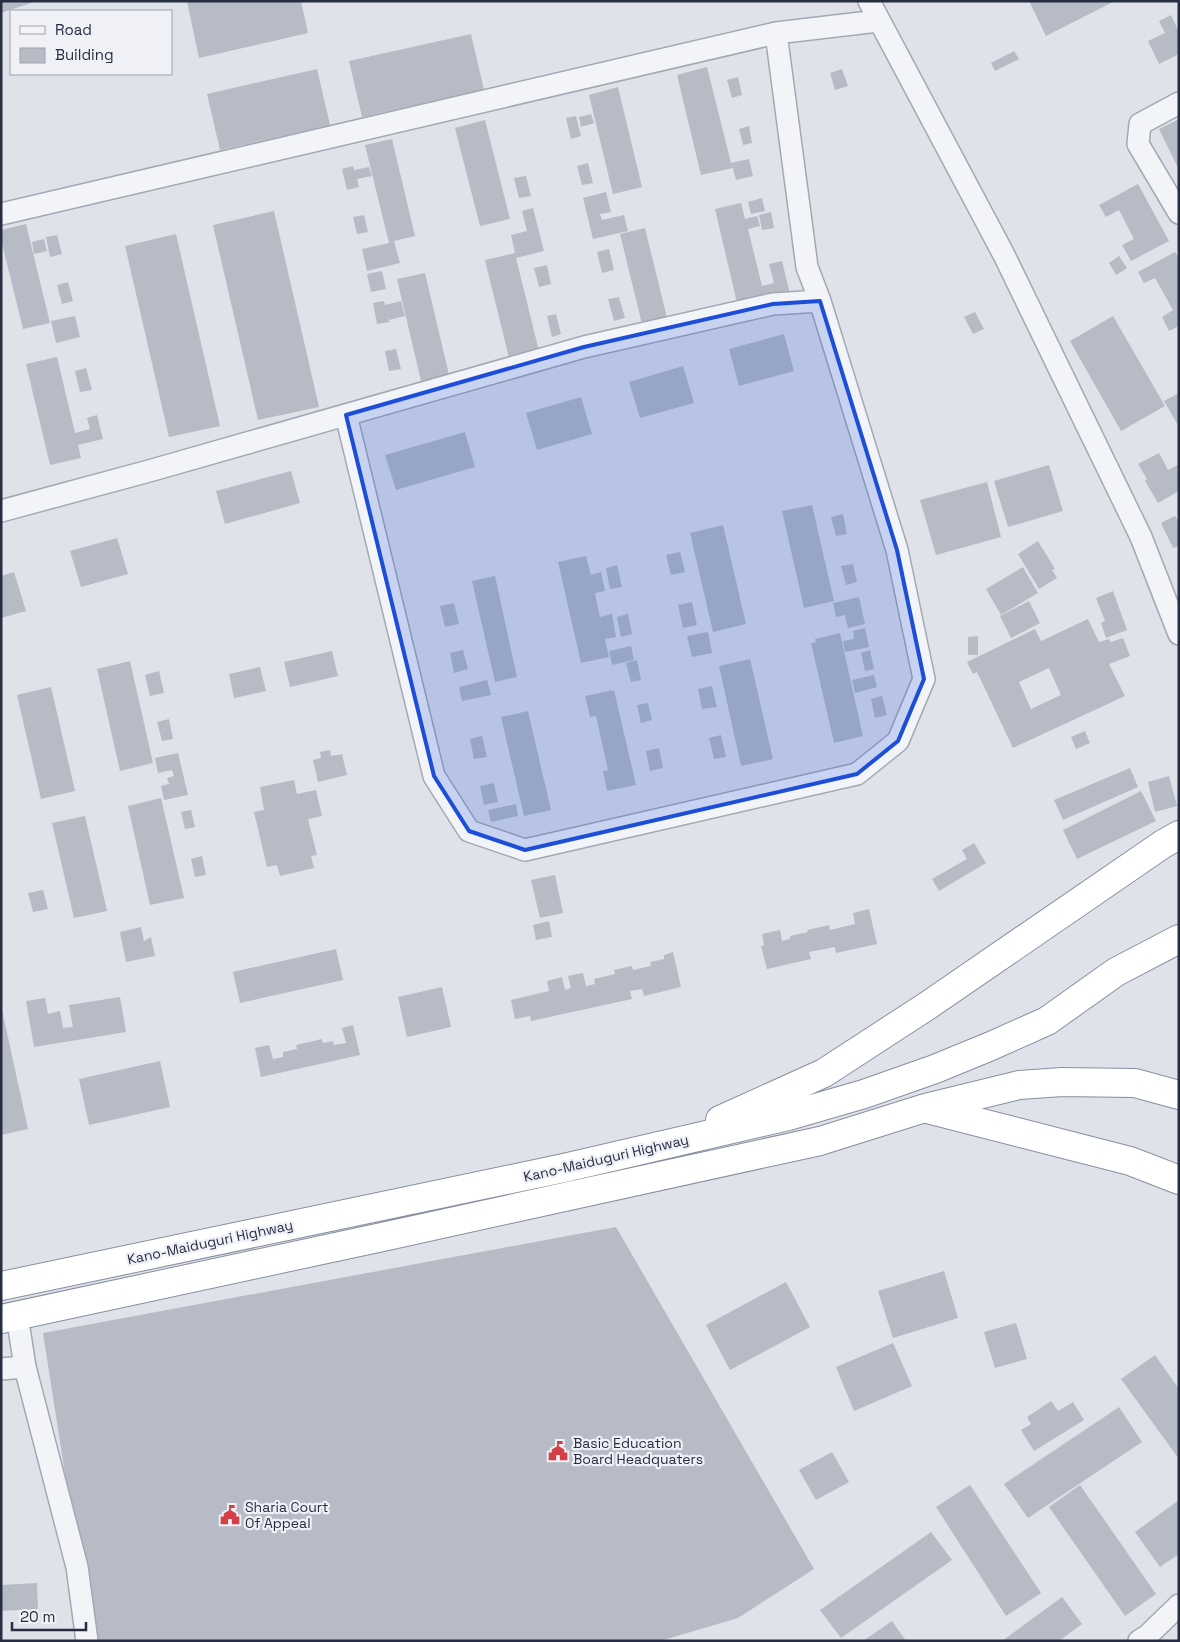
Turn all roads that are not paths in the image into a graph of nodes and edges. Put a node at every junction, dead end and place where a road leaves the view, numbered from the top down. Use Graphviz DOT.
graph roads {
  1 [pos="869,1"];
  2 [pos="878,21"];
  3 [pos="776,32"];
  4 [pos="1179,103"];
  5 [pos="1179,213"];
  6 [pos="1,214"];
  7 [pos="820,300"];
  8 [pos="346,415"];
  9 [pos="1,511"];
  10 [pos="1179,634"];
  11 [pos="1179,835"];
  12 [pos="1179,939"];
  13 [pos="1179,1095"];
  14 [pos="925,1108"];
  15 [pos="668,1144"];
  16 [pos="1179,1180"];
  17 [pos="1,1286"];
  18 [pos="9,1317"];
  19 [pos="25,1367"];
  20 [pos="1,1369"];
  21 [pos="1179,1605"];
  22 [pos="87,1641"];
  23 [pos="1139,1641"];
  1 -- 2 [label="street"];
  2 -- 3 [label="street"];
  2 -- 10 [label="street"];
  3 -- 6 [label="street"];
  3 -- 7 [label="street"];
  4 -- 5 [label="street"];
  7 -- 8 [label="street"];
  7 -- 8 [label="street"];
  8 -- 9 [label="street"];
  11 -- 15 [label="highway"];
  12 -- 15 [label="highway, Kano-Maiduguri Highway"];
  13 -- 14 [label="highway, Kano-Maiduguri Highway"];
  14 -- 16 [label="highway"];
  14 -- 18 [label="highway, Kano-Maiduguri Highway"];
  15 -- 17 [label="highway, Kano-Maiduguri Highway"];
  18 -- 19 [label="street"];
  19 -- 20 [label="street"];
  19 -- 22 [label="street"];
  21 -- 23 [label="street"];
}
